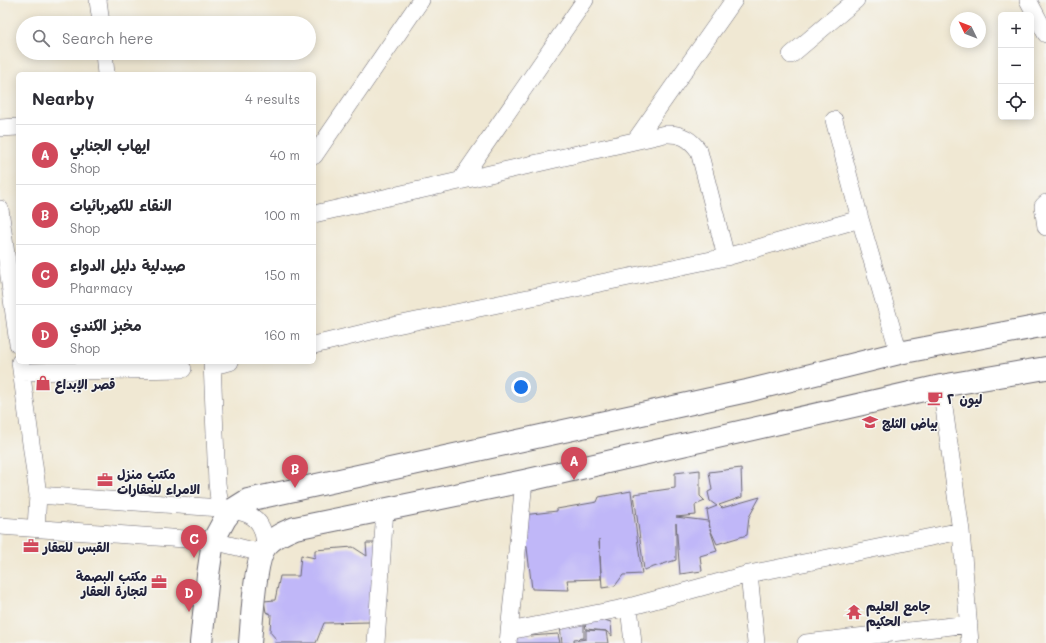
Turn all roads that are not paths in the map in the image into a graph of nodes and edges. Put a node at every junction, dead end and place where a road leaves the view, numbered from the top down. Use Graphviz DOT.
graph roads {
  1 [pos="98,0"];
  2 [pos="421,0"];
  3 [pos="585,0"];
  4 [pos="734,0"];
  5 [pos="856,0"];
  6 [pos="1028,0"];
  7 [pos="100,16"];
  8 [pos="1046,34"];
  9 [pos="791,55"];
  10 [pos="105,60"];
  11 [pos="106,72"];
  12 [pos="834,120"];
  13 [pos="16,127"];
  14 [pos="0,128"];
  15 [pos="635,141"];
  16 [pos="316,153"];
  17 [pos="460,181"];
  18 [pos="1046,203"];
  19 [pos="0,209"];
  20 [pos="316,214"];
  21 [pos="860,219"];
  22 [pos="1046,227"];
  23 [pos="12,248"];
  24 [pos="726,257"];
  25 [pos="16,312"];
  26 [pos="1046,325"];
  27 [pos="316,345"];
  28 [pos="899,353"];
  29 [pos="212,364"];
  30 [pos="21,367"];
  31 [pos="1046,368"];
  32 [pos="184,369"];
  33 [pos="941,386"];
  34 [pos="524,481"];
  35 [pos="38,495"];
  36 [pos="226,509"];
  37 [pos="385,509"];
  38 [pos="0,526"];
  39 [pos="36,528"];
  40 [pos="961,530"];
  41 [pos="213,541"];
  42 [pos="264,549"];
  43 [pos="748,574"];
  44 [pos="629,607"];
  45 [pos="969,624"];
  46 [pos="508,637"];
  47 [pos="201,643"];
  48 [pos="250,643"];
  49 [pos="376,643"];
  50 [pos="633,643"];
  51 [pos="756,643"];
  52 [pos="806,643"];
  53 [pos="970,643"];
  1 -- 7 [label="street"];
  2 -- 16 [label="street"];
  3 -- 17 [label="street"];
  4 -- 15 [label="street"];
  5 -- 9 [label="street"];
  6 -- 8 [label="street"];
  10 -- 11 [label="street"];
  12 -- 21 [label="street"];
  13 -- 14 [label="street"];
  15 -- 17 [label="street"];
  15 -- 24 [label="street"];
  17 -- 20 [label="street"];
  18 -- 22 [label="street"];
  19 -- 23 [label="street"];
  21 -- 24 [label="street"];
  21 -- 28 [label="street"];
  23 -- 25 [label="street"];
  24 -- 27 [label="street"];
  26 -- 28 [label="main road"];
  28 -- 36 [label="main road"];
  29 -- 36 [label="street"];
  30 -- 32 [label="street"];
  30 -- 35 [label="street"];
  31 -- 33 [label="main road"];
  33 -- 34 [label="main road"];
  33 -- 40 [label="street"];
  34 -- 37 [label="main road"];
  34 -- 46 [label="street"];
  35 -- 36 [label="street"];
  35 -- 39 [label="street"];
  36 -- 41 [label="main road"];
  36 -- 42 [label="street"];
  37 -- 42 [label="main road"];
  37 -- 49 [label="street"];
  38 -- 39 [label="street"];
  39 -- 41 [label="street"];
  40 -- 43 [label="street"];
  40 -- 45 [label="street"];
  41 -- 42 [label="street"];
  41 -- 47 [label="main road"];
  42 -- 48 [label="main road"];
  43 -- 44 [label="street"];
  43 -- 51 [label="street"];
  44 -- 46 [label="street"];
  44 -- 50 [label="street"];
  45 -- 52 [label="street"];
  45 -- 53 [label="street"];
}
